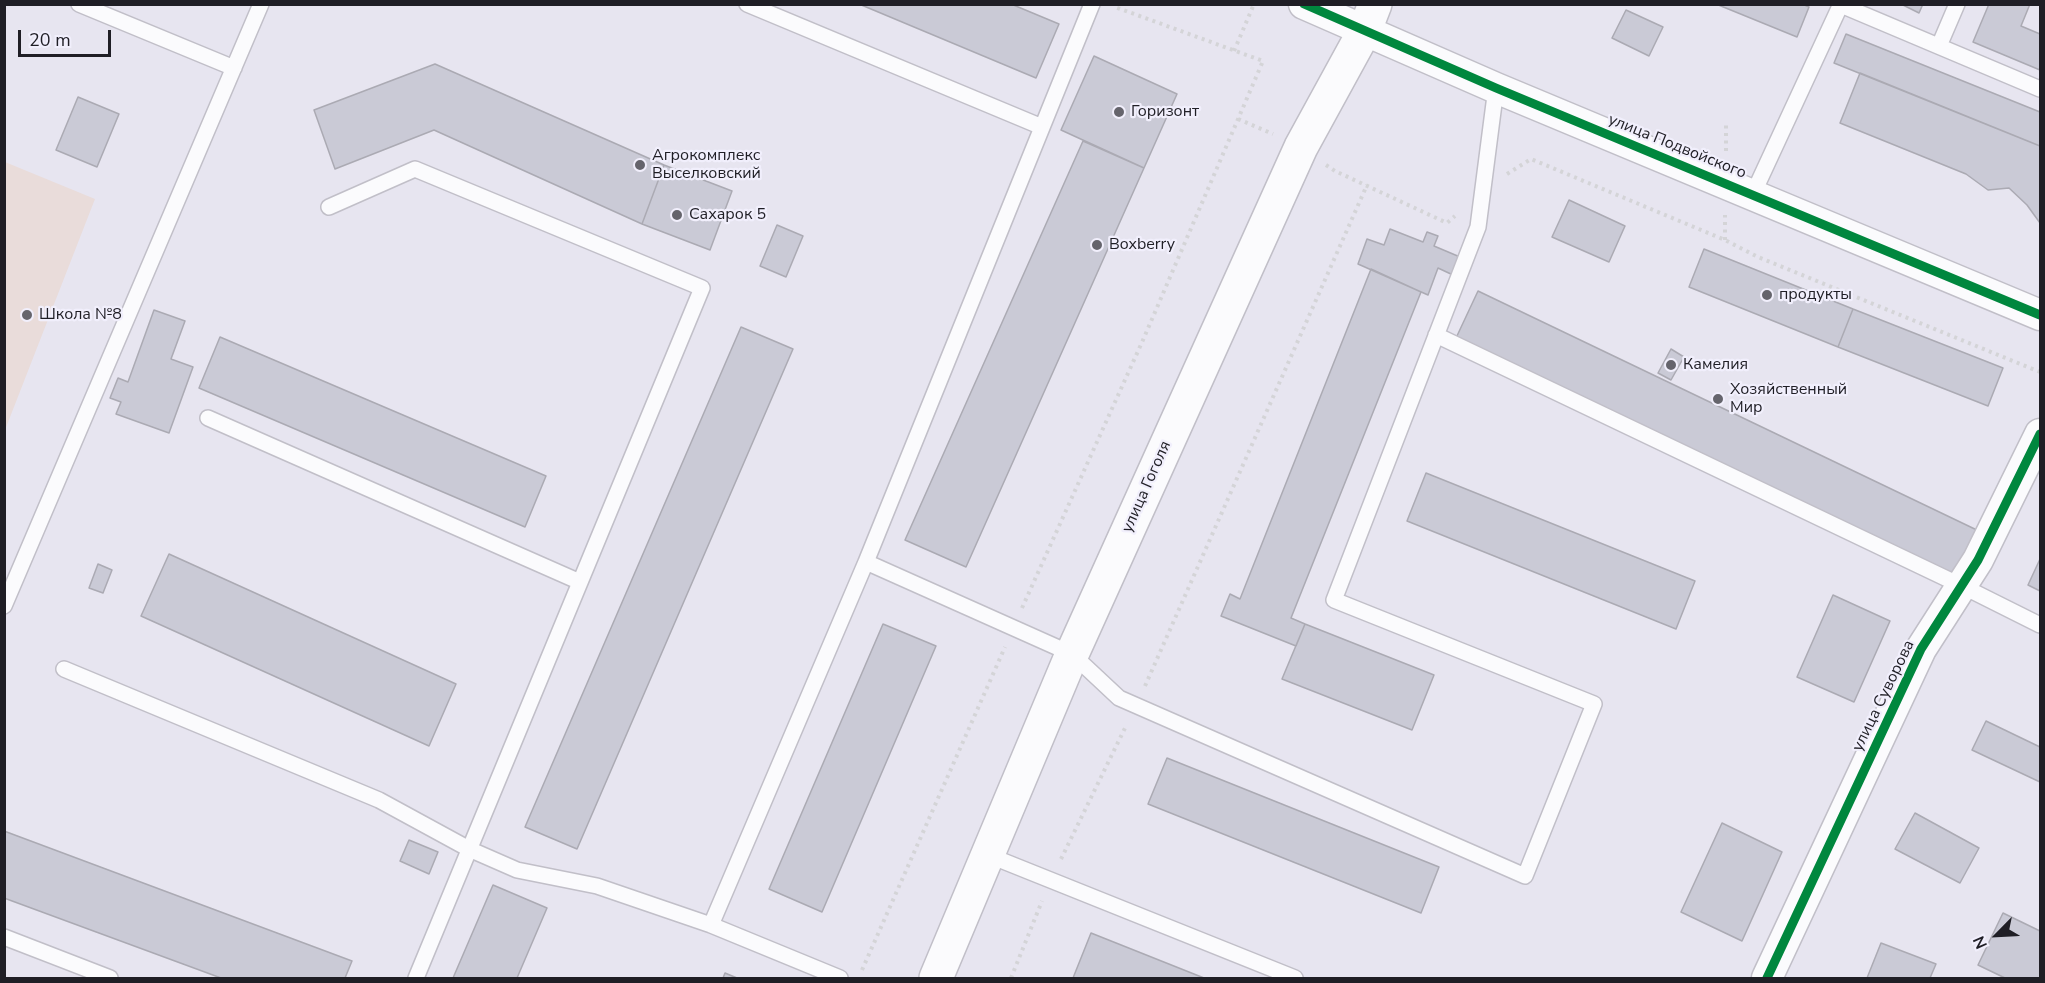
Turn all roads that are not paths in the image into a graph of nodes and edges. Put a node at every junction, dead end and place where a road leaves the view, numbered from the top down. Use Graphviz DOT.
graph roads {
  1 [pos="80,4"];
  2 [pos="261,4"];
  3 [pos="747,4"];
  4 [pos="1092,4"];
  5 [pos="1304,4"];
  6 [pos="1957,4"];
  7 [pos="1841,5"];
  8 [pos="1370,17"];
  9 [pos="1939,46"];
  10 [pos="234,68"];
  11 [pos="1496,88"];
  12 [pos="2040,89"];
  13 [pos="1042,127"];
  14 [pos="1753,194"];
  15 [pos="329,207"];
  16 [pos="2040,315"];
  17 [pos="1437,335"];
  18 [pos="208,418"];
  19 [pos="2040,434"];
  20 [pos="866,562"];
  21 [pos="580,582"];
  22 [pos="1962,586"];
  23 [pos="4,606"];
  24 [pos="2040,625"];
  25 [pos="1072,654"];
  26 [pos="64,669"];
  27 [pos="469,849"];
  28 [pos="988,855"];
  29 [pos="711,925"];
  30 [pos="4,937"];
  31 [pos="111,978"];
  32 [pos="416,978"];
  33 [pos="840,978"];
  34 [pos="936,978"];
  35 [pos="1295,978"];
  36 [pos="1767,978"];
  1 -- 10 [label="lane"];
  2 -- 10 [label="lane"];
  3 -- 13 [label="lane"];
  4 -- 13 [label="lane"];
  5 -- 8 [label="street, улица Подвойского"];
  6 -- 9 [label="lane"];
  7 -- 9 [label="lane"];
  7 -- 14 [label="lane"];
  8 -- 11 [label="street, улица Подвойского"];
  8 -- 25 [label="main road, улица Гоголя"];
  9 -- 12 [label="lane"];
  10 -- 23 [label="lane"];
  11 -- 14 [label="street, улица Подвойского"];
  11 -- 17 [label="lane"];
  13 -- 20 [label="lane"];
  14 -- 16 [label="street, улица Подвойского"];
  15 -- 21 [label="lane"];
  17 -- 22 [label="lane"];
  17 -- 25 [label="lane"];
  18 -- 21 [label="lane"];
  19 -- 22 [label="street, улица Суворова"];
  20 -- 25 [label="lane"];
  20 -- 29 [label="lane"];
  21 -- 27 [label="lane"];
  22 -- 24 [label="lane"];
  22 -- 36 [label="street, улица Суворова"];
  25 -- 28 [label="main road, улица Гоголя"];
  26 -- 27 [label="lane"];
  27 -- 29 [label="lane"];
  27 -- 32 [label="lane"];
  28 -- 34 [label="main road, улица Гоголя"];
  28 -- 35 [label="lane"];
  29 -- 33 [label="lane"];
  30 -- 31 [label="lane"];
}
